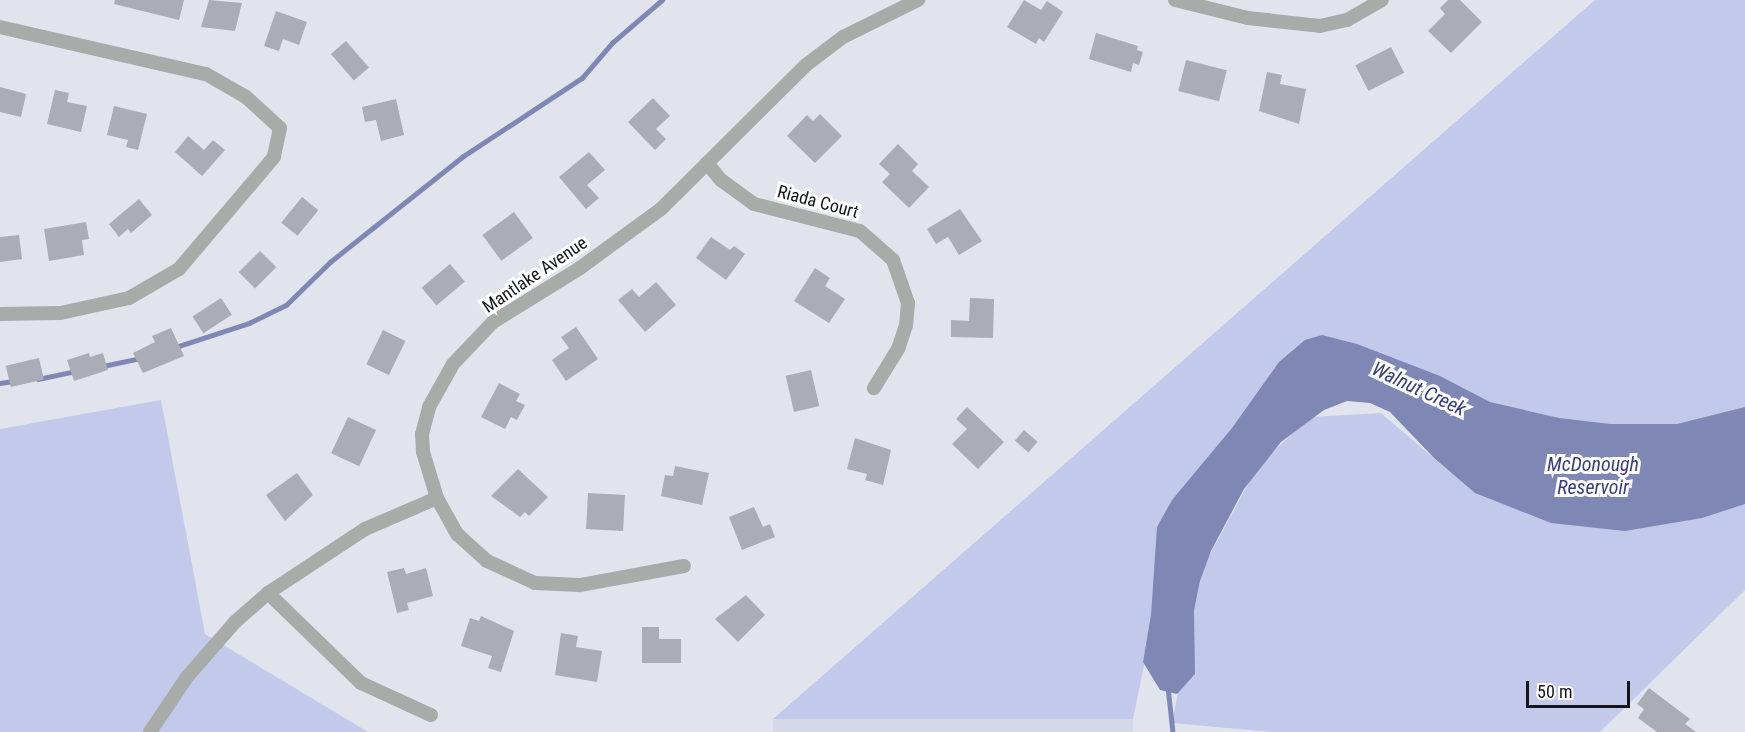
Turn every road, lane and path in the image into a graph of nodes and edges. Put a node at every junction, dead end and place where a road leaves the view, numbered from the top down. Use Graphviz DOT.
graph roads {
  1 [pos="918,0"];
  2 [pos="1175,0"];
  3 [pos="1382,0"];
  4 [pos="0,27"];
  5 [pos="707,163"];
  6 [pos="0,314"];
  7 [pos="874,388"];
  8 [pos="437,498"];
  9 [pos="684,566"];
  10 [pos="268,593"];
  11 [pos="430,716"];
  12 [pos="150,732"];
  1 -- 5 [label="street, Mantlake Avenue"];
  2 -- 3 [label="street"];
  4 -- 6 [label="street"];
  5 -- 7 [label="street, Riada Court"];
  5 -- 8 [label="street, Mantlake Avenue"];
  8 -- 9 [label="street, Mantlake Avenue"];
  8 -- 10 [label="street"];
  10 -- 11 [label="street"];
  10 -- 12 [label="street"];
}
